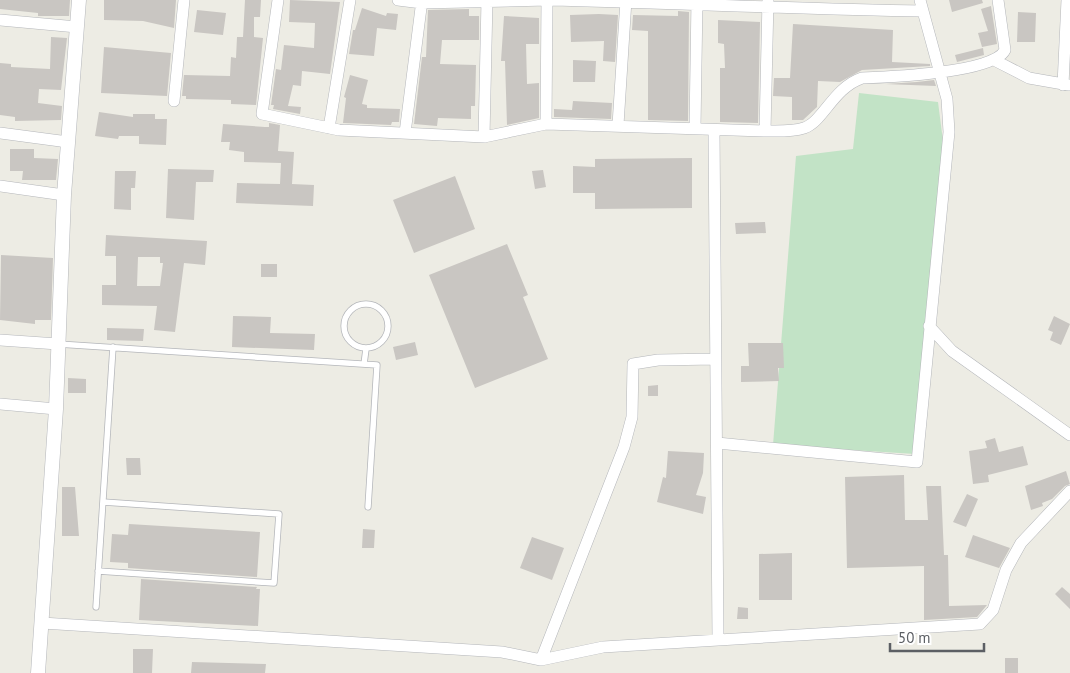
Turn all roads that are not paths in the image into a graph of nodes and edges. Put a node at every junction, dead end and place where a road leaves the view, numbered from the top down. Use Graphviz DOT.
graph roads {
  1 [pos="79,0"];
  2 [pos="184,0"];
  3 [pos="278,0"];
  4 [pos="350,0"];
  5 [pos="398,0"];
  6 [pos="548,0"];
  7 [pos="998,0"];
  8 [pos="1067,0"];
  9 [pos="422,1"];
  10 [pos="487,1"];
  11 [pos="626,1"];
  12 [pos="696,2"];
  13 [pos="767,4"];
  14 [pos="921,6"];
  15 [pos="0,20"];
  16 [pos="77,27"];
  17 [pos="996,61"];
  18 [pos="939,73"];
  19 [pos="1067,85"];
  20 [pos="174,101"];
  21 [pos="546,124"];
  22 [pos="618,125"];
  23 [pos="329,128"];
  24 [pos="695,128"];
  25 [pos="714,130"];
  26 [pos="765,131"];
  27 [pos="0,133"];
  28 [pos="405,133"];
  29 [pos="484,136"];
  30 [pos="68,142"];
  31 [pos="0,186"];
  32 [pos="64,195"];
  33 [pos="930,326"];
  34 [pos="0,340"];
  35 [pos="58,344"];
  36 [pos="113,348"];
  37 [pos="366,349"];
  38 [pos="715,358"];
  39 [pos="364,364"];
  40 [pos="0,404"];
  41 [pos="56,409"];
  42 [pos="1070,435"];
  43 [pos="717,443"];
  44 [pos="1070,492"];
  45 [pos="103,502"];
  46 [pos="368,507"];
  47 [pos="98,571"];
  48 [pos="96,606"];
  49 [pos="42,623"];
  50 [pos="718,639"];
  51 [pos="541,660"];
  52 [pos="38,673"];
  1 -- 16 [label="street"];
  2 -- 20 [label="street"];
  3 -- 23 [label="street"];
  4 -- 23 [label="street"];
  5 -- 9 [label="street"];
  6 -- 10 [label="street"];
  6 -- 11 [label="street"];
  6 -- 21 [label="street"];
  7 -- 17 [label="street"];
  8 -- 19 [label="street"];
  9 -- 10 [label="street"];
  9 -- 28 [label="street"];
  10 -- 29 [label="street"];
  11 -- 12 [label="street"];
  11 -- 22 [label="street"];
  12 -- 13 [label="street"];
  12 -- 24 [label="street"];
  13 -- 14 [label="street"];
  13 -- 26 [label="street"];
  14 -- 18 [label="street"];
  15 -- 16 [label="street"];
  16 -- 30 [label="street"];
  17 -- 18 [label="street"];
  17 -- 19 [label="street"];
  18 -- 26 [label="street"];
  18 -- 33 [label="street"];
  21 -- 22 [label="street"];
  21 -- 29 [label="street"];
  22 -- 24 [label="street"];
  23 -- 28 [label="street"];
  24 -- 25 [label="street"];
  25 -- 26 [label="street"];
  25 -- 38 [label="street"];
  27 -- 30 [label="street"];
  28 -- 29 [label="street"];
  30 -- 32 [label="street"];
  31 -- 32 [label="street"];
  32 -- 35 [label="street"];
  33 -- 42 [label="street"];
  33 -- 43 [label="street"];
  34 -- 35 [label="street"];
  35 -- 36 [label="lane"];
  35 -- 41 [label="street"];
  36 -- 39 [label="lane"];
  36 -- 45 [label="lane"];
  37 -- 37 [label="lane"];
  37 -- 39 [label="lane"];
  38 -- 43 [label="street"];
  38 -- 51 [label="street"];
  39 -- 46 [label="lane"];
  40 -- 41 [label="street"];
  41 -- 49 [label="street"];
  43 -- 50 [label="street"];
  44 -- 50 [label="street"];
  45 -- 47 [label="lane"];
  45 -- 47 [label="lane"];
  47 -- 48 [label="lane"];
  49 -- 51 [label="street"];
  49 -- 52 [label="street"];
  50 -- 51 [label="street"];
}
